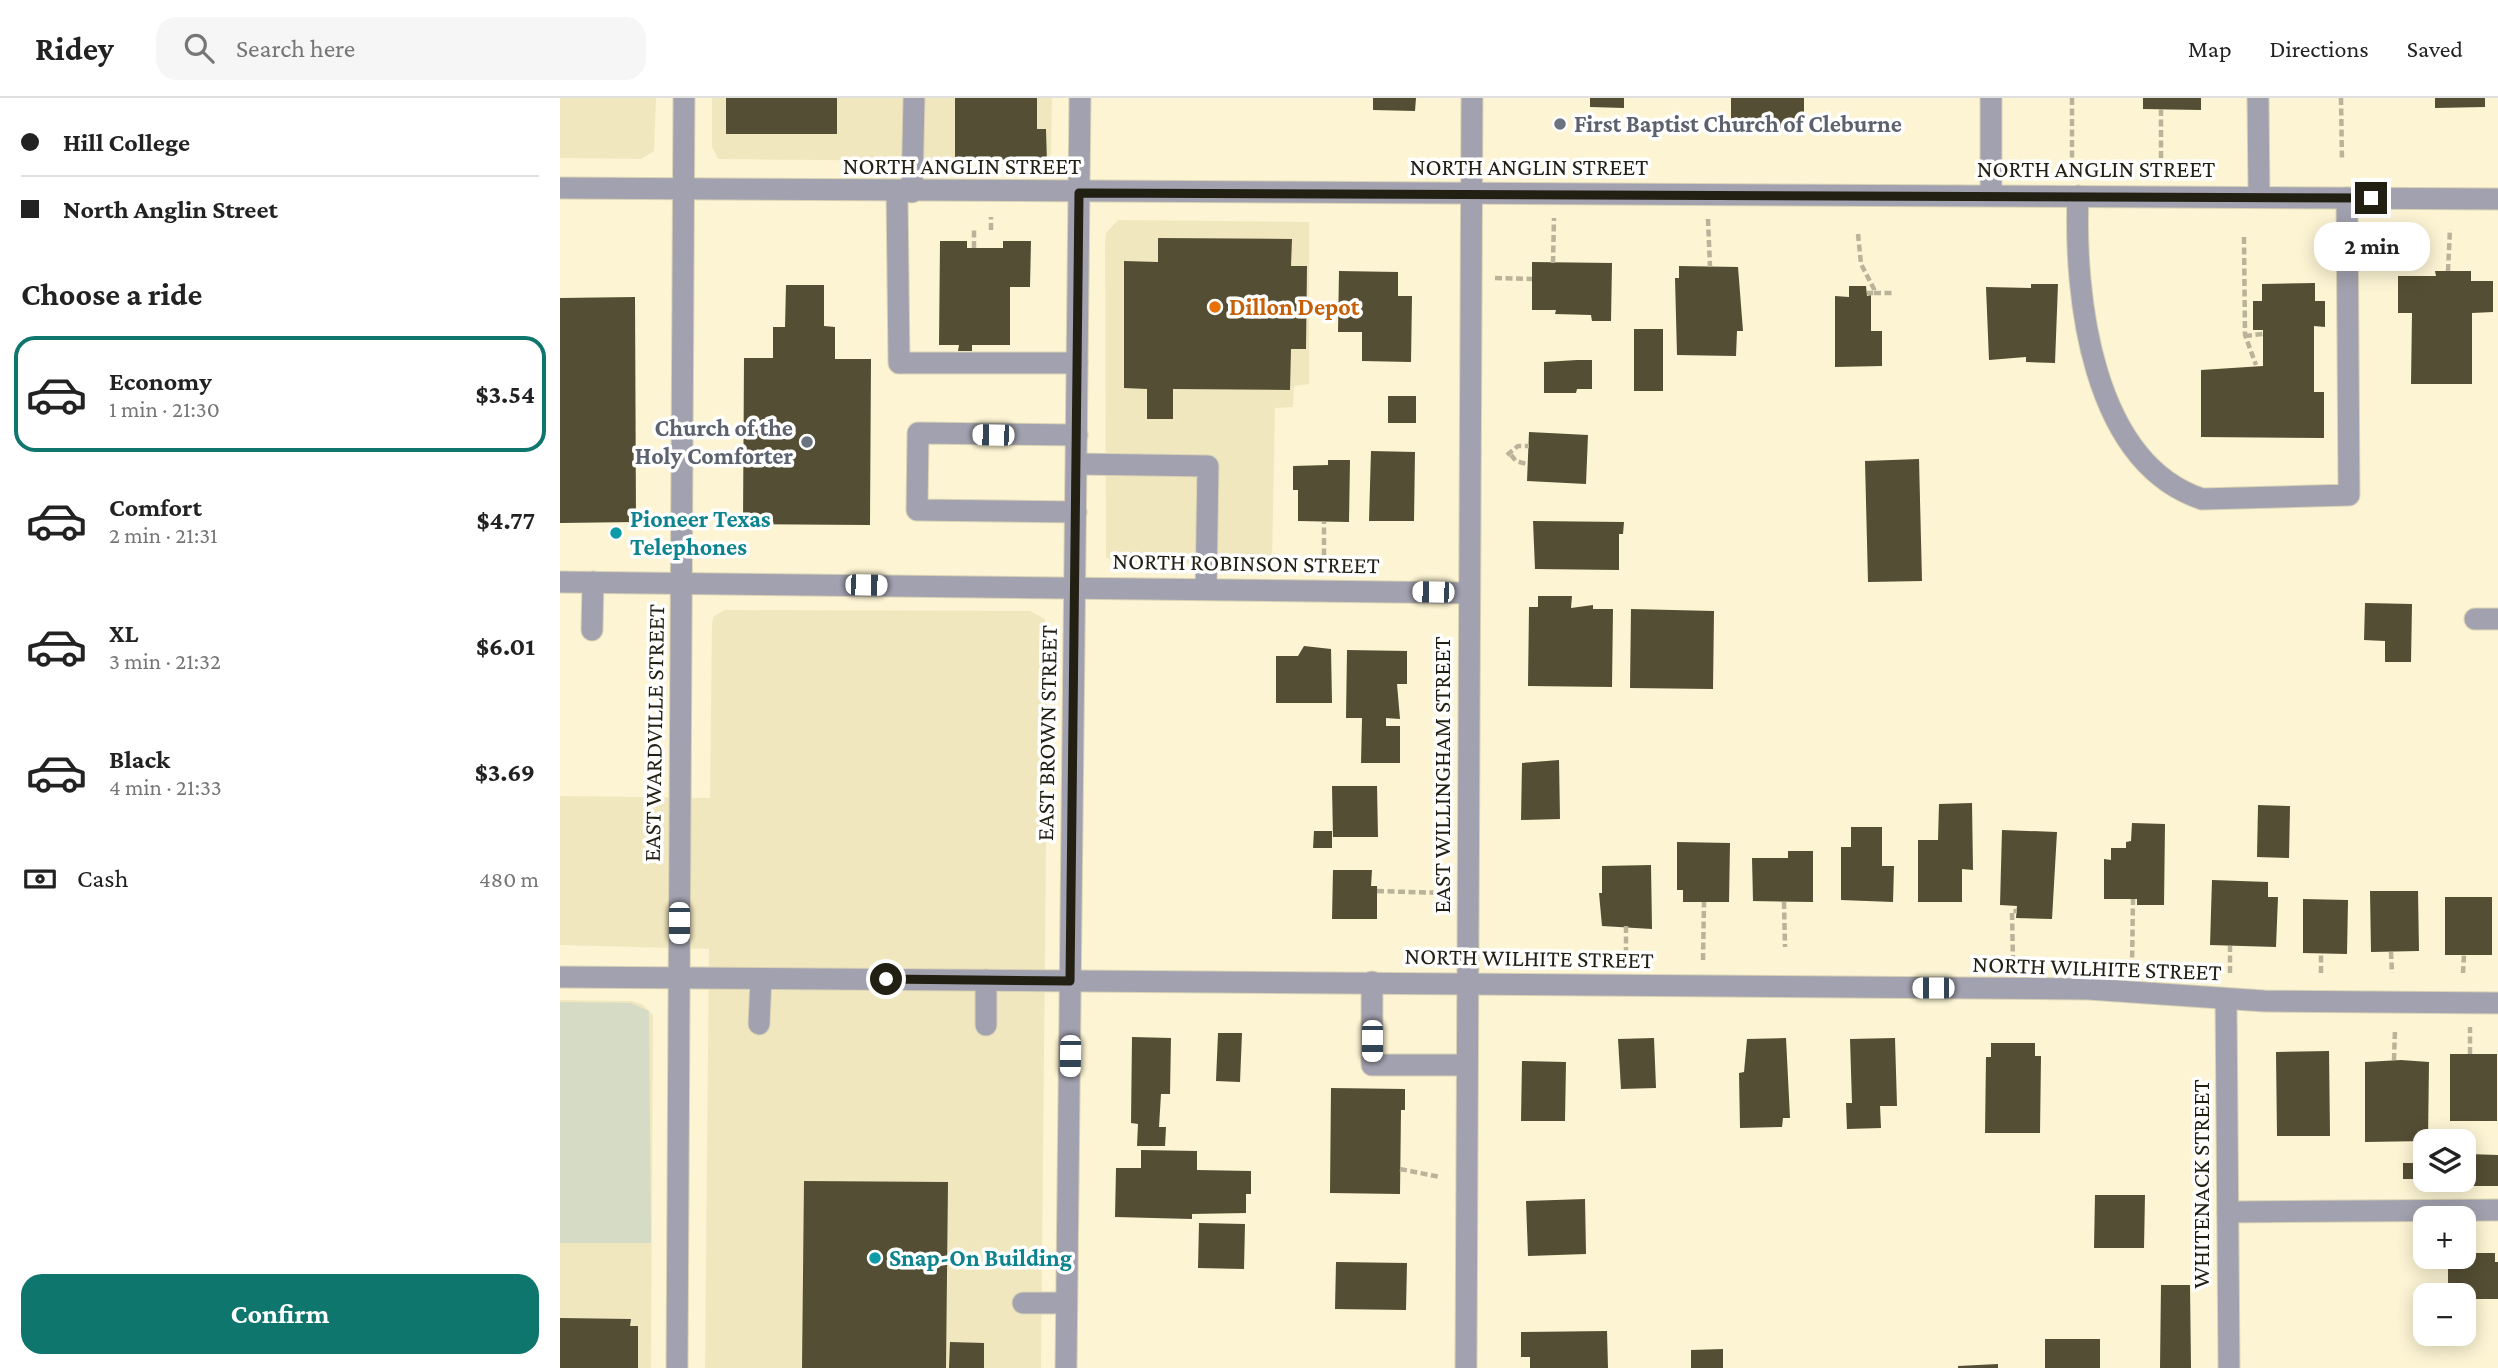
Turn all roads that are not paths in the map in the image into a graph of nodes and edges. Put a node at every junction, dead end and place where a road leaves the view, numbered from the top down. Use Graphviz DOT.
graph roads {
  1 [pos="684,98"];
  2 [pos="914,98"];
  3 [pos="1080,98"];
  4 [pos="1472,98"];
  5 [pos="1991,98"];
  6 [pos="2258,98"];
  7 [pos="560,188"];
  8 [pos="684,190"];
  9 [pos="904,192"];
  10 [pos="1079,193"];
  11 [pos="1472,193"];
  12 [pos="1991,195"];
  13 [pos="2075,195"];
  14 [pos="2259,196"];
  15 [pos="2347,198"];
  16 [pos="2498,199"];
  17 [pos="1077,363"];
  18 [pos="1077,435"];
  19 [pos="1077,464"];
  20 [pos="1076,512"];
  21 [pos="560,582"];
  22 [pos="593,582"];
  23 [pos="682,584"];
  24 [pos="1076,587"];
  25 [pos="1206,589"];
  26 [pos="1469,593"];
  27 [pos="2475,619"];
  28 [pos="2498,619"];
  29 [pos="592,630"];
  30 [pos="560,977"];
  31 [pos="679,978"];
  32 [pos="761,979"];
  33 [pos="986,980"];
  34 [pos="1070,981"];
  35 [pos="1372,982"];
  36 [pos="1467,983"];
  37 [pos="2226,999"];
  38 [pos="2498,1003"];
  39 [pos="759,1024"];
  40 [pos="986,1025"];
  41 [pos="1467,1065"];
  42 [pos="2498,1210"];
  43 [pos="2228,1212"];
  44 [pos="1023,1303"];
  45 [pos="1066,1303"];
  46 [pos="677,1368"];
  47 [pos="1066,1368"];
  48 [pos="1466,1368"];
  49 [pos="2229,1368"];
  1 -- 8 [label="street, EAST WARDVILLE STREET"];
  2 -- 9 [label="street"];
  3 -- 10 [label="street, EAST BROWN STREET"];
  4 -- 11 [label="street, EAST WILLINGHAM STREET"];
  5 -- 12 [label="street"];
  6 -- 14 [label="street"];
  7 -- 8 [label="street, NORTH ANGLIN STREET"];
  8 -- 9 [label="street, NORTH ANGLIN STREET"];
  8 -- 23 [label="street, EAST WARDVILLE STREET"];
  9 -- 10 [label="street, NORTH ANGLIN STREET"];
  9 -- 17 [label="street"];
  10 -- 11 [label="street, NORTH ANGLIN STREET"];
  10 -- 17 [label="street, EAST BROWN STREET"];
  11 -- 12 [label="street, NORTH ANGLIN STREET"];
  11 -- 26 [label="street, EAST WILLINGHAM STREET"];
  12 -- 13 [label="street, NORTH ANGLIN STREET"];
  13 -- 14 [label="street, NORTH ANGLIN STREET"];
  13 -- 15 [label="street"];
  14 -- 15 [label="street, NORTH ANGLIN STREET"];
  15 -- 16 [label="street, NORTH ANGLIN STREET"];
  17 -- 18 [label="street, EAST BROWN STREET"];
  18 -- 19 [label="street, EAST BROWN STREET"];
  18 -- 20 [label="street"];
  19 -- 20 [label="street, EAST BROWN STREET"];
  19 -- 25 [label="street"];
  20 -- 24 [label="street, EAST BROWN STREET"];
  21 -- 22 [label="street, NORTH ROBINSON STREET"];
  22 -- 23 [label="street, NORTH ROBINSON STREET"];
  22 -- 29 [label="street"];
  23 -- 24 [label="street, NORTH ROBINSON STREET"];
  23 -- 31 [label="street, EAST WARDVILLE STREET"];
  24 -- 25 [label="street, NORTH ROBINSON STREET"];
  24 -- 34 [label="street, EAST BROWN STREET"];
  25 -- 26 [label="street, NORTH ROBINSON STREET"];
  26 -- 36 [label="street, EAST WILLINGHAM STREET"];
  27 -- 28 [label="street"];
  30 -- 31 [label="street, NORTH WILHITE STREET"];
  31 -- 32 [label="street, NORTH WILHITE STREET"];
  31 -- 46 [label="street, EAST WARDVILLE STREET"];
  32 -- 33 [label="street, NORTH WILHITE STREET"];
  32 -- 39 [label="street"];
  33 -- 34 [label="street, NORTH WILHITE STREET"];
  33 -- 40 [label="street"];
  34 -- 35 [label="street, NORTH WILHITE STREET"];
  34 -- 45 [label="street, EAST BROWN STREET"];
  35 -- 36 [label="street, NORTH WILHITE STREET"];
  35 -- 41 [label="street"];
  36 -- 37 [label="street, NORTH WILHITE STREET"];
  36 -- 41 [label="street, EAST WILLINGHAM STREET"];
  37 -- 38 [label="street, NORTH WILHITE STREET"];
  37 -- 43 [label="street, WHITENACK STREET"];
  41 -- 48 [label="street, EAST WILLINGHAM STREET"];
  42 -- 43 [label="street"];
  43 -- 49 [label="street, WHITENACK STREET"];
  44 -- 45 [label="street"];
  45 -- 47 [label="street, EAST BROWN STREET"];
}
